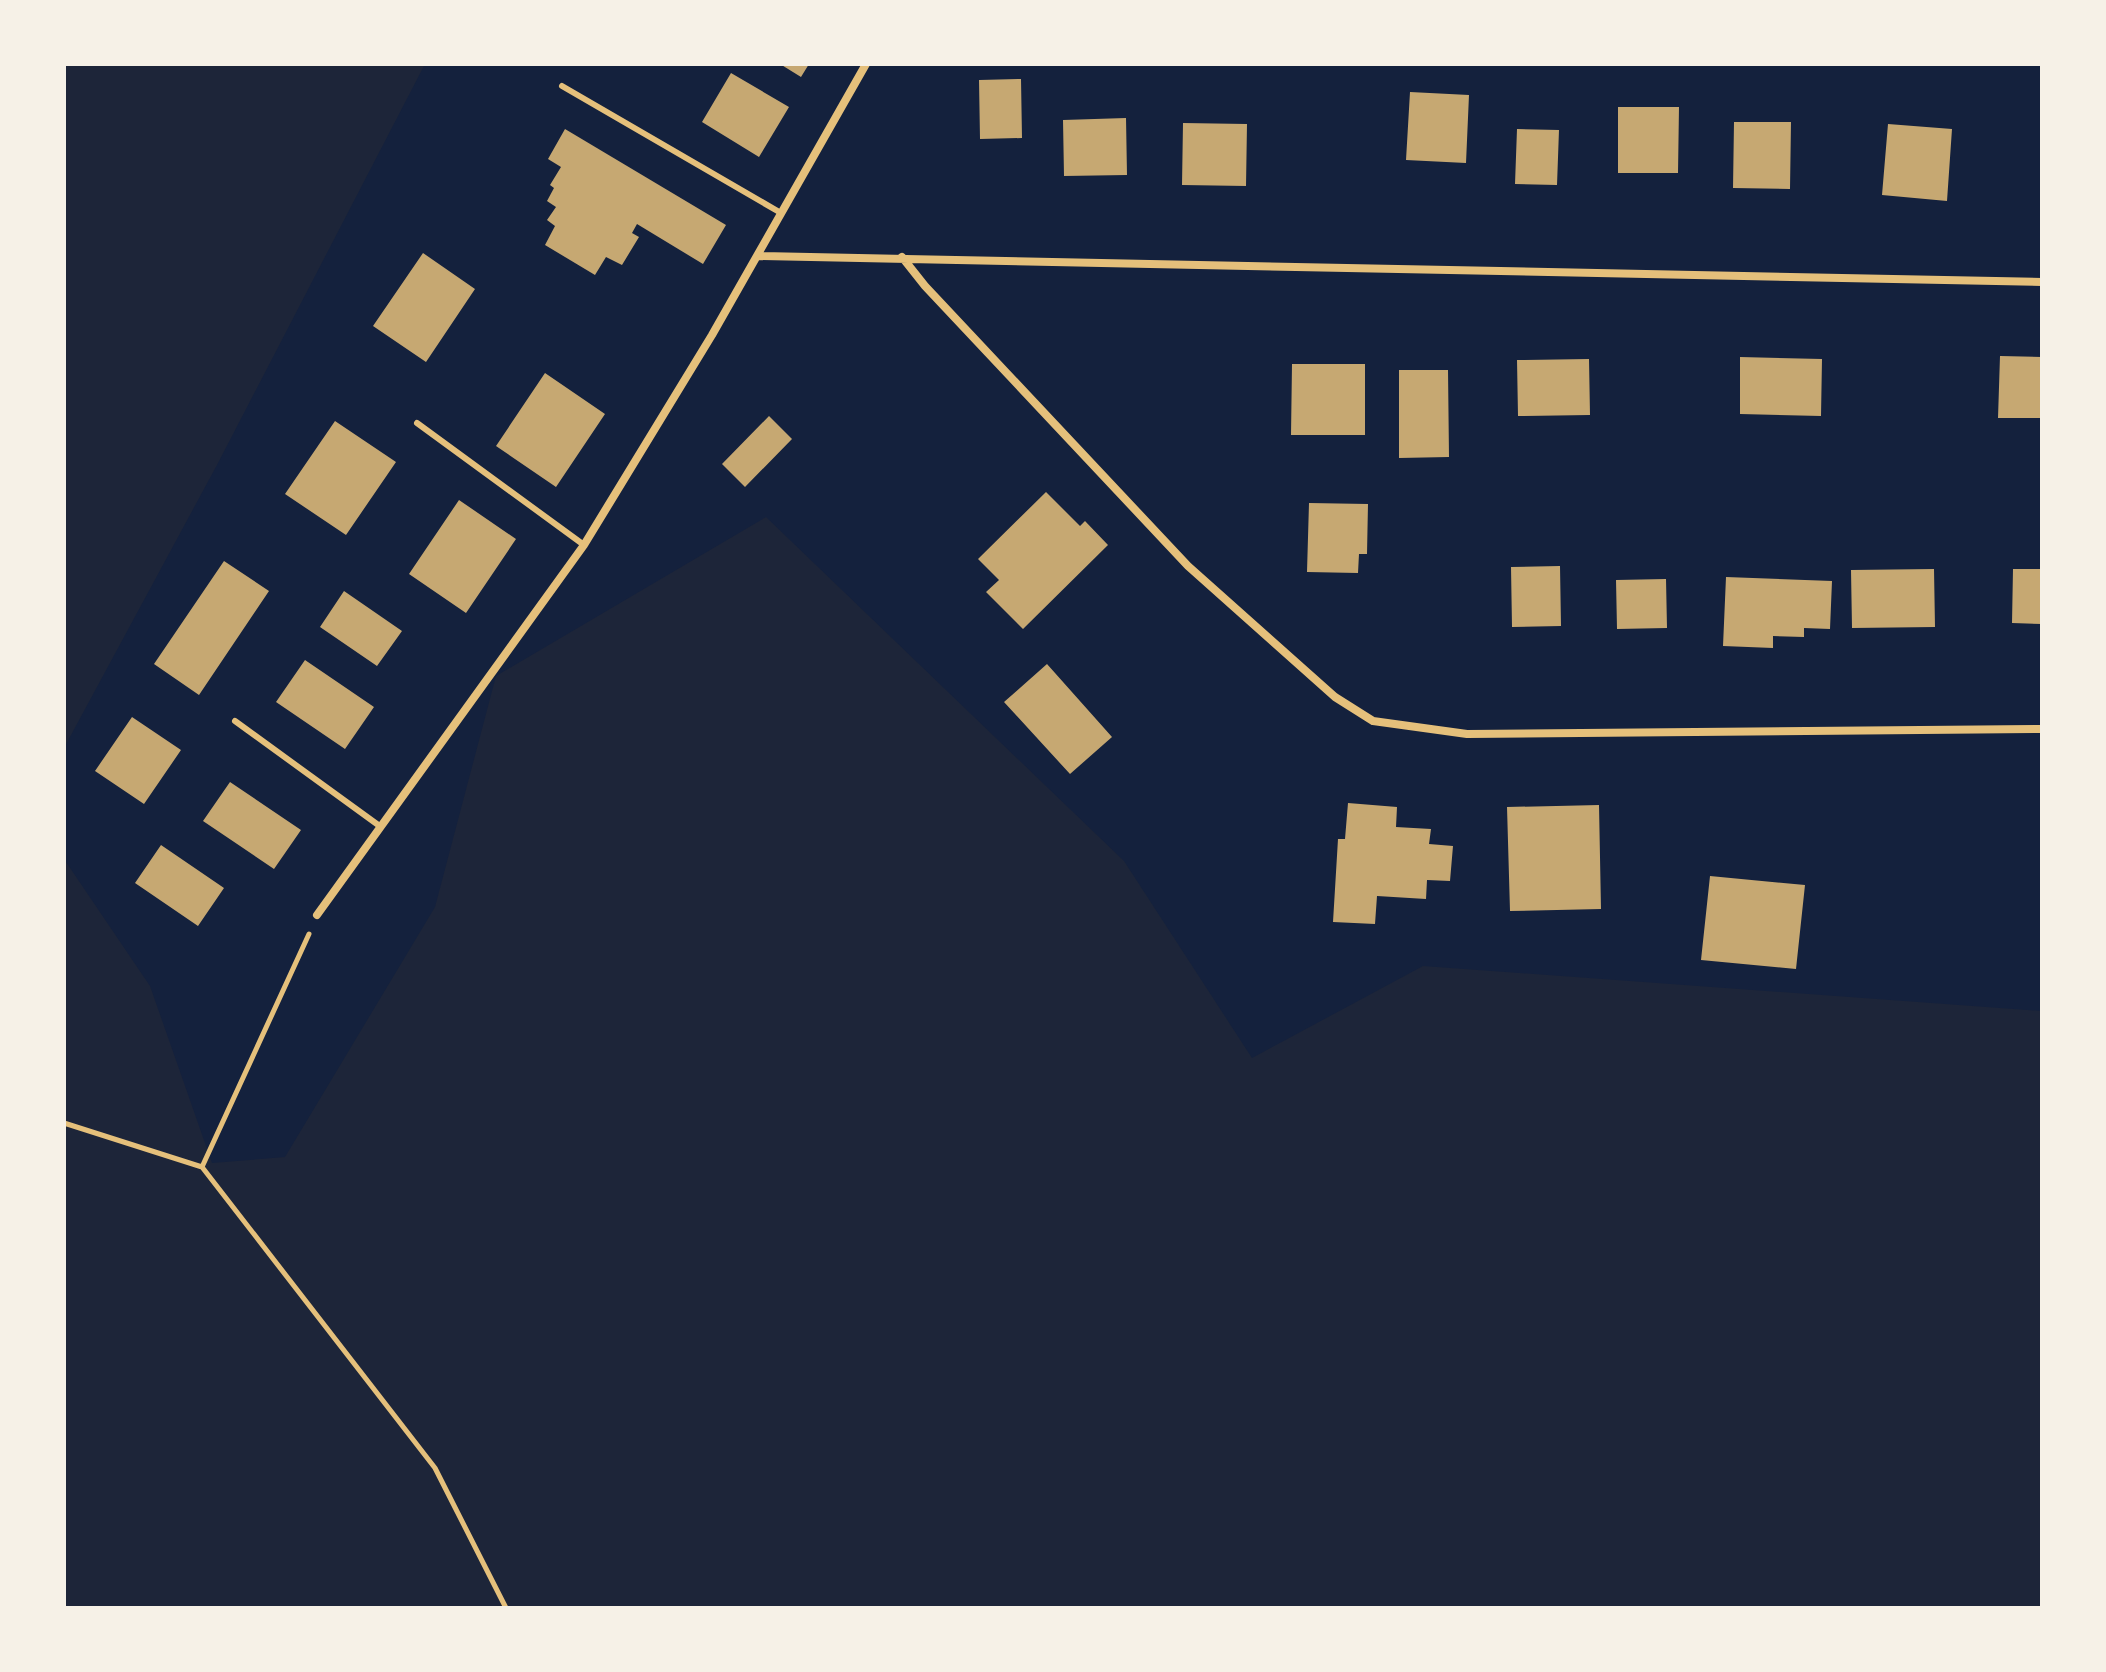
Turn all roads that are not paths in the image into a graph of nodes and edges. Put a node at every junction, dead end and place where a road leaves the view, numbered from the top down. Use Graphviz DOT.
graph roads {
  1 [pos="866,64"];
  2 [pos="562,86"];
  3 [pos="781,213"];
  4 [pos="757,256"];
  5 [pos="902,257"];
  6 [pos="2042,282"];
  7 [pos="417,423"];
  8 [pos="584,545"];
  9 [pos="235,721"];
  10 [pos="2042,729"];
  11 [pos="381,827"];
  12 [pos="317,915"];
  1 -- 3 [label="street"];
  2 -- 3 [label="lane"];
  3 -- 4 [label="street"];
  4 -- 5 [label="street"];
  4 -- 8 [label="street"];
  5 -- 6 [label="street"];
  5 -- 10 [label="street"];
  7 -- 8 [label="lane"];
  8 -- 11 [label="street"];
  9 -- 11 [label="lane"];
  11 -- 12 [label="street"];
}
